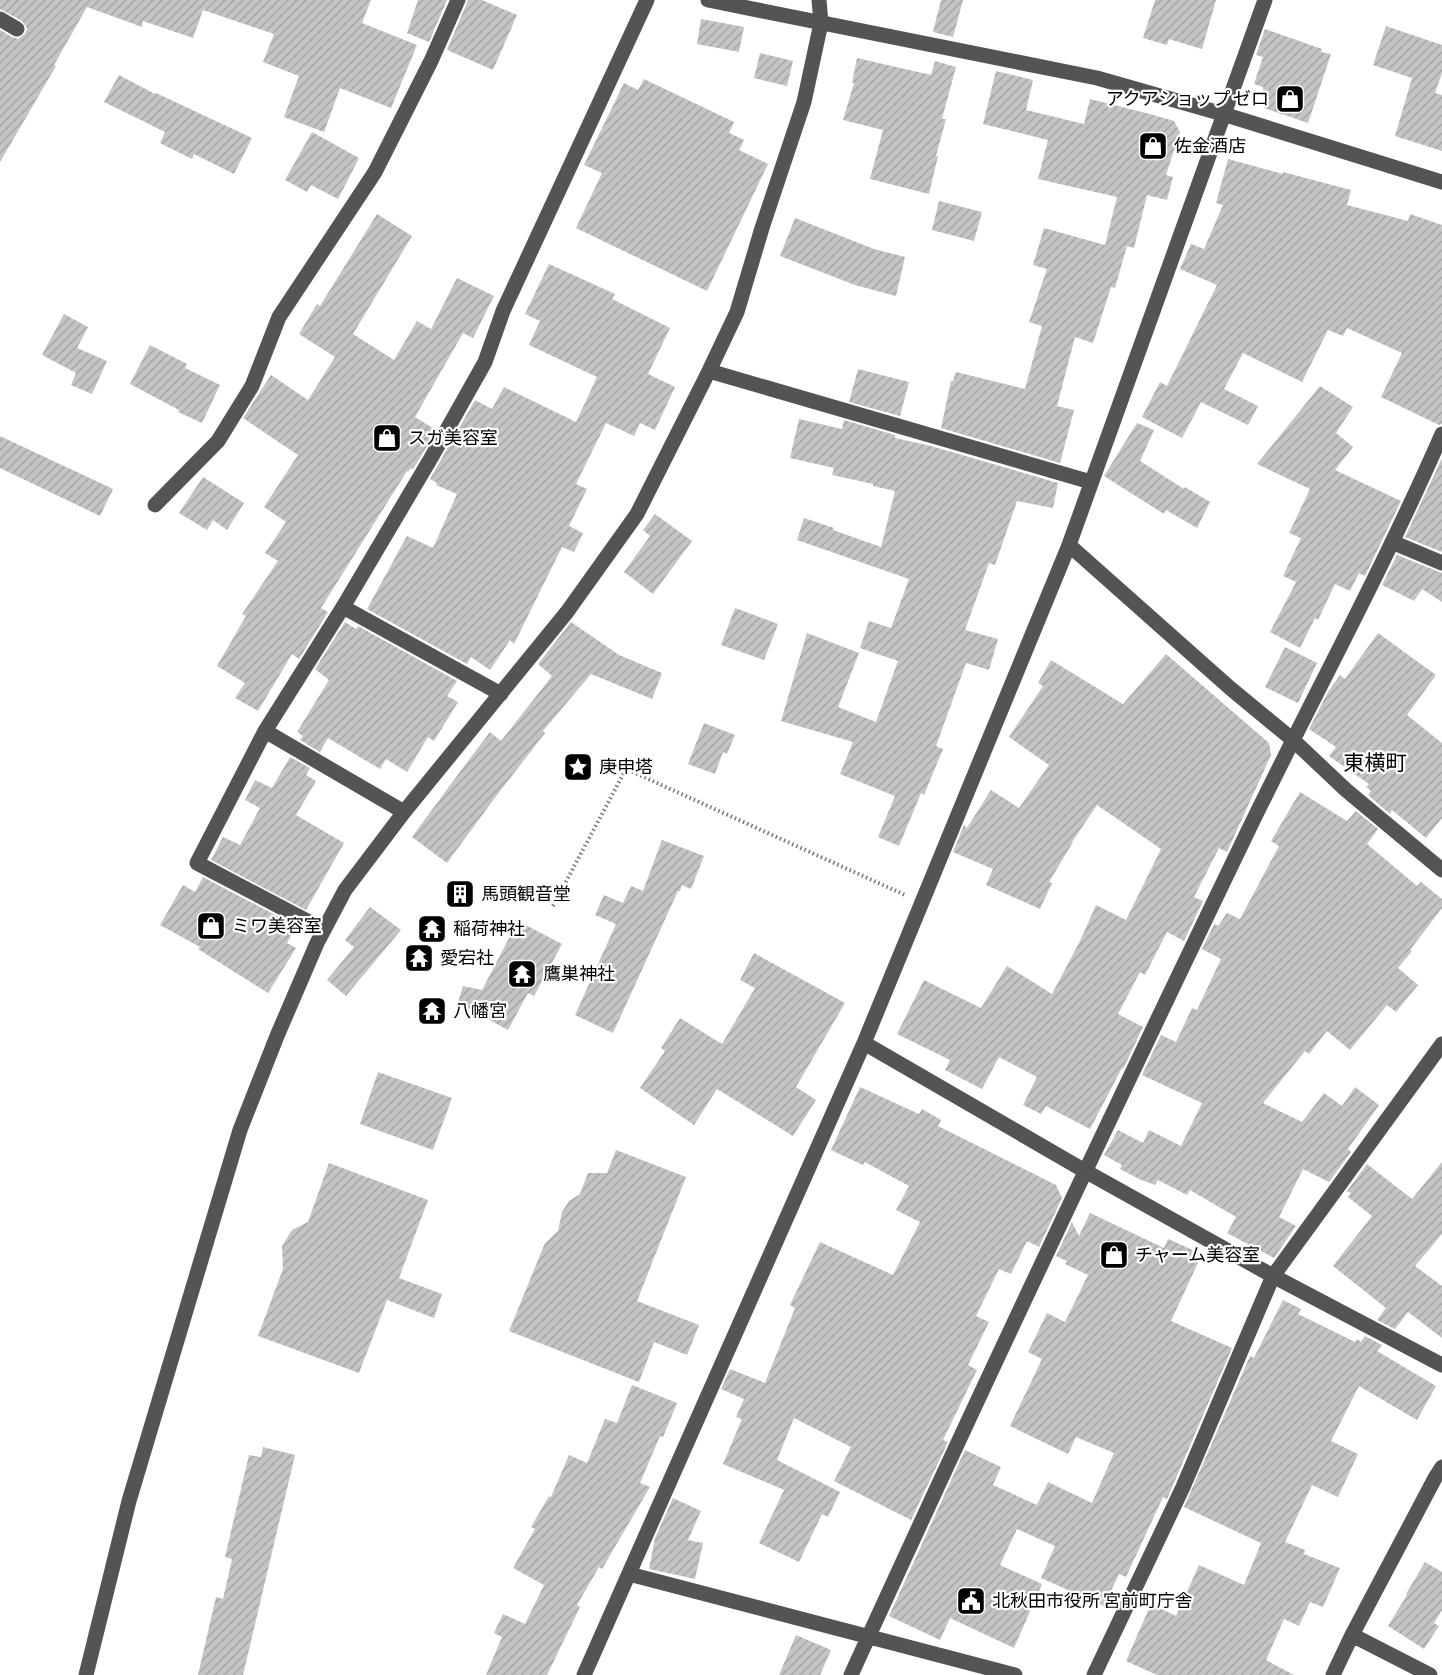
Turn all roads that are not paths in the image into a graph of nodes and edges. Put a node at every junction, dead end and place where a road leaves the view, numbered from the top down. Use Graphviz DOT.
graph roads {
  1 [pos="458,0"];
  2 [pos="647,0"];
  3 [pos="708,0"];
  4 [pos="819,0"];
  5 [pos="1265,0"];
  6 [pos="0,19"];
  7 [pos="821,23"];
  8 [pos="17,29"];
  9 [pos="1224,114"];
  10 [pos="1442,182"];
  11 [pos="709,371"];
  12 [pos="1442,434"];
  13 [pos="1091,483"];
  14 [pos="155,504"];
  15 [pos="1392,542"];
  16 [pos="1069,545"];
  17 [pos="1442,563"];
  18 [pos="343,607"];
  19 [pos="501,694"];
  20 [pos="266,731"];
  21 [pos="1293,740"];
  22 [pos="404,812"];
  23 [pos="1442,870"];
  24 [pos="324,930"];
  25 [pos="864,1042"];
  26 [pos="1442,1044"];
  27 [pos="1085,1171"];
  28 [pos="1273,1276"];
  29 [pos="1442,1365"];
  30 [pos="1442,1467"];
  31 [pos="629,1574"];
  32 [pos="1352,1635"];
  33 [pos="868,1637"];
  34 [pos="86,1675"];
  35 [pos="584,1675"];
  36 [pos="851,1675"];
  37 [pos="1015,1675"];
  38 [pos="1094,1675"];
  39 [pos="1333,1675"];
  40 [pos="1430,1675"];
  1 -- 14 [label="street"];
  2 -- 18 [label="street"];
  3 -- 7 [label="street"];
  4 -- 7 [label="street"];
  5 -- 9 [label="street"];
  6 -- 8 [label="street"];
  7 -- 9 [label="street"];
  7 -- 11 [label="street"];
  9 -- 10 [label="street"];
  9 -- 13 [label="street"];
  11 -- 13 [label="street"];
  11 -- 19 [label="street"];
  12 -- 15 [label="street"];
  13 -- 16 [label="street"];
  15 -- 17 [label="street"];
  15 -- 21 [label="street"];
  16 -- 21 [label="street"];
  16 -- 25 [label="street"];
  18 -- 19 [label="street"];
  18 -- 20 [label="street"];
  19 -- 22 [label="street"];
  20 -- 22 [label="street"];
  20 -- 24 [label="street"];
  21 -- 23 [label="street"];
  21 -- 27 [label="street"];
  22 -- 24 [label="street"];
  24 -- 34 [label="street"];
  25 -- 27 [label="street"];
  25 -- 31 [label="street"];
  26 -- 28 [label="street"];
  27 -- 28 [label="street"];
  27 -- 33 [label="street"];
  28 -- 29 [label="street"];
  28 -- 38 [label="street"];
  30 -- 32 [label="street"];
  31 -- 33 [label="street"];
  31 -- 35 [label="street"];
  32 -- 39 [label="street"];
  32 -- 40 [label="street"];
  33 -- 36 [label="street"];
  33 -- 37 [label="street"];
}
